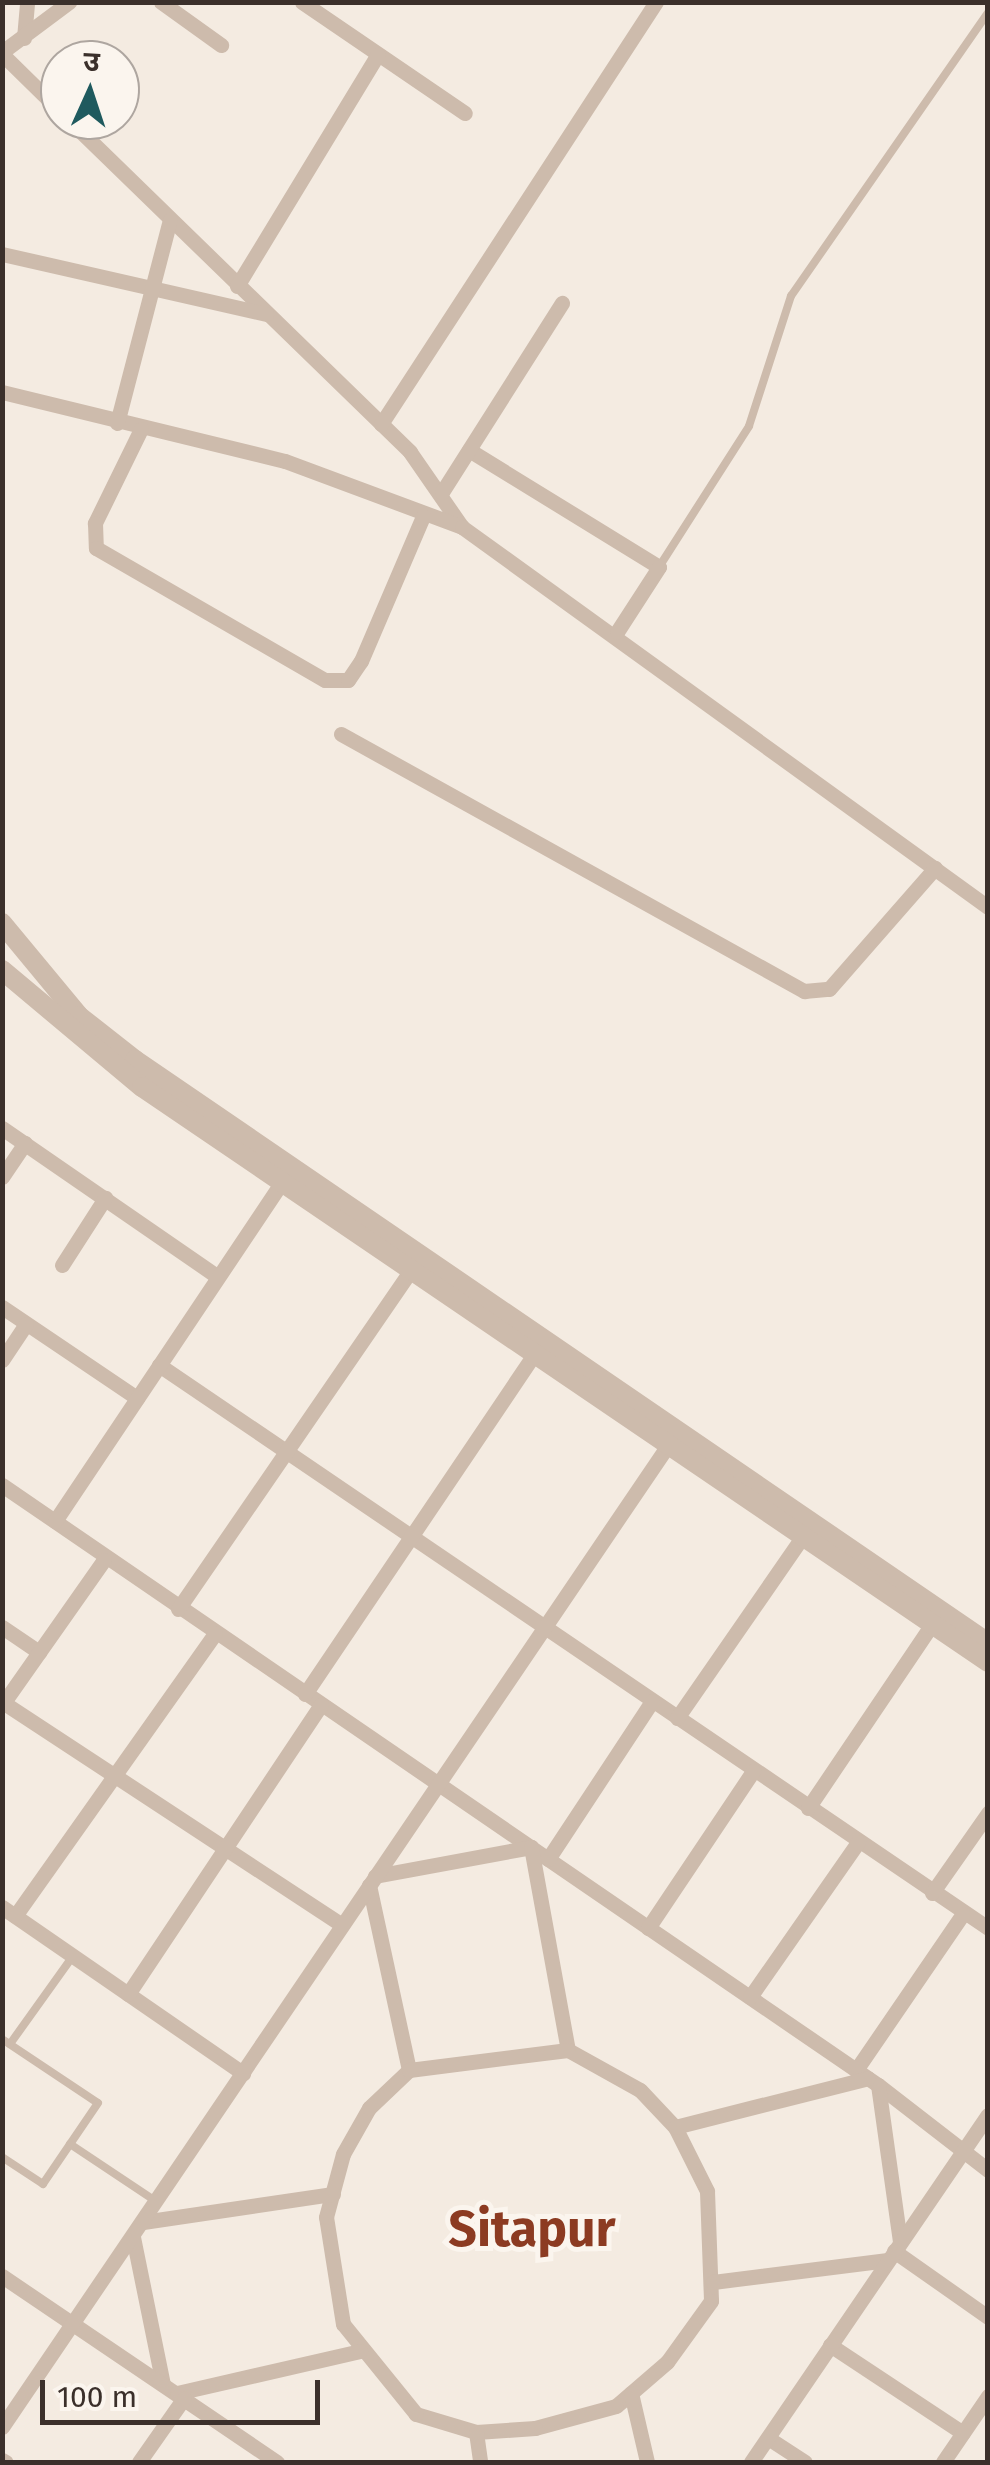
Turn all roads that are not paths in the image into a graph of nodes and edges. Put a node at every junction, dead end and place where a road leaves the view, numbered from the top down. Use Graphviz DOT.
graph roads {
  1 [pos="26,2"];
  2 [pos="69,2"];
  3 [pos="161,2"];
  4 [pos="302,2"];
  5 [pos="656,2"];
  6 [pos="988,13"];
  7 [pos="24,38"];
  8 [pos="222,45"];
  9 [pos="2,53"];
  10 [pos="378,54"];
  11 [pos="40,91"];
  12 [pos="465,113"];
  13 [pos="89,140"];
  14 [pos="170,220"];
  15 [pos="2,254"];
  16 [pos="236,286"];
  17 [pos="151,291"];
  18 [pos="562,303"];
  19 [pos="266,314"];
  20 [pos="2,392"];
  21 [pos="117,423"];
  22 [pos="381,424"];
  23 [pos="141,429"];
  24 [pos="469,450"];
  25 [pos="442,492"];
  26 [pos="423,516"];
  27 [pos="462,527"];
  28 [pos="659,567"];
  29 [pos="617,632"];
  30 [pos="341,734"];
  31 [pos="935,868"];
  32 [pos="988,885"];
  33 [pos="982,903"];
  34 [pos="2,924"];
  35 [pos="2,970"];
  36 [pos="2,1128"];
  37 [pos="25,1144"];
  38 [pos="2,1177"];
  39 [pos="281,1183"];
  40 [pos="105,1198"];
  41 [pos="62,1264"];
  42 [pos="410,1272"];
  43 [pos="218,1276"];
  44 [pos="2,1307"];
  45 [pos="26,1324"];
  46 [pos="534,1356"];
  47 [pos="2,1360"];
  48 [pos="160,1365"];
  49 [pos="136,1398"];
  50 [pos="668,1445"];
  51 [pos="286,1452"];
  52 [pos="2,1485"];
  53 [pos="55,1521"];
  54 [pos="803,1536"];
  55 [pos="411,1537"];
  56 [pos="104,1560"];
  57 [pos="178,1609"];
  58 [pos="932,1624"];
  59 [pos="2,1627"];
  60 [pos="544,1628"];
  61 [pos="215,1634"];
  62 [pos="988,1643"];
  63 [pos="39,1652"];
  64 [pos="988,1662"];
  65 [pos="305,1694"];
  66 [pos="652,1702"];
  67 [pos="3,1704"];
  68 [pos="321,1705"];
  69 [pos="676,1718"];
  70 [pos="753,1771"];
  71 [pos="114,1776"];
  72 [pos="438,1783"];
  73 [pos="808,1808"];
  74 [pos="988,1813"];
  75 [pos="858,1842"];
  76 [pos="530,1847"];
  77 [pos="225,1848"];
  78 [pos="548,1859"];
  79 [pos="372,1881"];
  80 [pos="932,1893"];
  81 [pos="9,1911"];
  82 [pos="963,1914"];
  83 [pos="342,1925"];
  84 [pos="648,1928"];
  85 [pos="988,1928"];
  86 [pos="73,1956"];
  87 [pos="128,1994"];
  88 [pos="750,1997"];
  89 [pos="6,2042"];
  90 [pos="568,2050"];
  91 [pos="409,2070"];
  92 [pos="243,2073"];
  93 [pos="867,2078"];
  94 [pos="988,2115"];
  95 [pos="675,2127"];
  96 [pos="70,2144"];
  97 [pos="961,2152"];
  98 [pos="2,2158"];
  99 [pos="988,2170"];
  100 [pos="333,2194"];
  101 [pos="157,2202"];
  102 [pos="143,2222"];
  103 [pos="133,2236"];
  104 [pos="894,2251"];
  105 [pos="2,2276"];
  106 [pos="713,2282"];
  107 [pos="988,2317"];
  108 [pos="74,2322"];
  109 [pos="830,2345"];
  110 [pos="360,2351"];
  111 [pos="174,2392"];
  112 [pos="631,2393"];
  113 [pos="988,2396"];
  114 [pos="2,2427"];
  115 [pos="476,2432"];
  116 [pos="963,2433"];
  117 [pos="768,2438"];
  118 [pos="139,2462"];
  119 [pos="277,2462"];
  120 [pos="480,2462"];
  121 [pos="647,2462"];
  122 [pos="751,2462"];
  123 [pos="805,2462"];
  124 [pos="943,2462"];
  1 -- 7 [label="street"];
  2 -- 7 [label="street"];
  3 -- 8 [label="street"];
  4 -- 10 [label="street"];
  5 -- 22 [label="street"];
  6 -- 28 [label="lane"];
  7 -- 9 [label="street"];
  9 -- 11 [label="street"];
  10 -- 12 [label="street"];
  10 -- 16 [label="street"];
  13 -- 14 [label="street"];
  14 -- 16 [label="street"];
  14 -- 17 [label="street"];
  15 -- 17 [label="street"];
  16 -- 19 [label="street"];
  17 -- 19 [label="street"];
  17 -- 21 [label="street"];
  18 -- 24 [label="street"];
  19 -- 22 [label="street"];
  20 -- 21 [label="street"];
  21 -- 23 [label="street"];
  22 -- 25 [label="street"];
  23 -- 26 [label="street"];
  23 -- 26 [label="street"];
  24 -- 25 [label="street"];
  24 -- 28 [label="street"];
  25 -- 27 [label="street"];
  26 -- 27 [label="street"];
  27 -- 29 [label="street"];
  28 -- 29 [label="street"];
  29 -- 31 [label="street"];
  30 -- 31 [label="street"];
  31 -- 33 [label="street"];
  32 -- 33 [label="street"];
  34 -- 62 [label="street"];
  35 -- 39 [label="street"];
  36 -- 37 [label="street"];
  37 -- 38 [label="street"];
  37 -- 40 [label="street"];
  39 -- 42 [label="street"];
  39 -- 43 [label="street"];
  40 -- 41 [label="street"];
  40 -- 43 [label="street"];
  42 -- 46 [label="street"];
  42 -- 51 [label="street"];
  43 -- 48 [label="street"];
  44 -- 45 [label="street"];
  45 -- 47 [label="street"];
  45 -- 49 [label="street"];
  46 -- 50 [label="street"];
  46 -- 55 [label="street"];
  48 -- 49 [label="street"];
  48 -- 51 [label="street"];
  49 -- 53 [label="street"];
  50 -- 54 [label="street"];
  50 -- 60 [label="street"];
  51 -- 55 [label="street"];
  51 -- 57 [label="street"];
  52 -- 53 [label="street"];
  53 -- 56 [label="street"];
  54 -- 58 [label="street"];
  54 -- 69 [label="street"];
  55 -- 60 [label="street"];
  55 -- 65 [label="street"];
  56 -- 57 [label="street"];
  56 -- 63 [label="street"];
  57 -- 61 [label="street"];
  58 -- 64 [label="street"];
  58 -- 73 [label="street"];
  59 -- 63 [label="street"];
  60 -- 66 [label="street"];
  60 -- 72 [label="street"];
  61 -- 65 [label="street"];
  61 -- 71 [label="street"];
  63 -- 67 [label="street"];
  65 -- 68 [label="street"];
  66 -- 69 [label="street"];
  66 -- 78 [label="street"];
  67 -- 71 [label="street"];
  68 -- 72 [label="street"];
  68 -- 77 [label="street"];
  69 -- 70 [label="street"];
  70 -- 73 [label="street"];
  70 -- 84 [label="street"];
  71 -- 77 [label="street"];
  71 -- 81 [label="street"];
  72 -- 76 [label="street"];
  72 -- 79 [label="street"];
  73 -- 75 [label="street"];
  74 -- 80 [label="street"];
  75 -- 80 [label="street"];
  75 -- 88 [label="street"];
  76 -- 78 [label="street"];
  76 -- 79 [label="street"];
  76 -- 90 [label="street"];
  77 -- 83 [label="street"];
  77 -- 87 [label="street"];
  78 -- 84 [label="street"];
  79 -- 83 [label="street"];
  79 -- 91 [label="street"];
  80 -- 82 [label="street"];
  81 -- 86 [label="street"];
  82 -- 85 [label="street"];
  82 -- 93 [label="street"];
  83 -- 92 [label="street"];
  84 -- 88 [label="street"];
  86 -- 87 [label="street"];
  86 -- 89 [label="lane"];
  87 -- 92 [label="street"];
  88 -- 93 [label="street"];
  89 -- 96 [label="lane"];
  90 -- 91 [label="street"];
  90 -- 95 [label="street"];
  91 -- 100 [label="street"];
  92 -- 101 [label="street"];
  93 -- 95 [label="street"];
  93 -- 97 [label="street"];
  93 -- 104 [label="street"];
  94 -- 97 [label="street"];
  95 -- 106 [label="street"];
  96 -- 98 [label="lane"];
  96 -- 101 [label="lane"];
  97 -- 99 [label="street"];
  97 -- 104 [label="street"];
  100 -- 102 [label="street"];
  100 -- 110 [label="street"];
  101 -- 102 [label="street"];
  102 -- 103 [label="street"];
  103 -- 108 [label="street"];
  103 -- 111 [label="street"];
  104 -- 106 [label="street"];
  104 -- 107 [label="street"];
  104 -- 109 [label="street"];
  105 -- 108 [label="street"];
  106 -- 112 [label="street"];
  108 -- 111 [label="street"];
  108 -- 114 [label="street"];
  109 -- 116 [label="street"];
  109 -- 117 [label="street"];
  110 -- 111 [label="street"];
  110 -- 115 [label="street"];
  111 -- 118 [label="street"];
  111 -- 119 [label="street"];
  112 -- 115 [label="street"];
  112 -- 121 [label="street"];
  113 -- 116 [label="street"];
  115 -- 120 [label="street"];
  116 -- 124 [label="street"];
  117 -- 122 [label="street"];
  117 -- 123 [label="street"];
}
